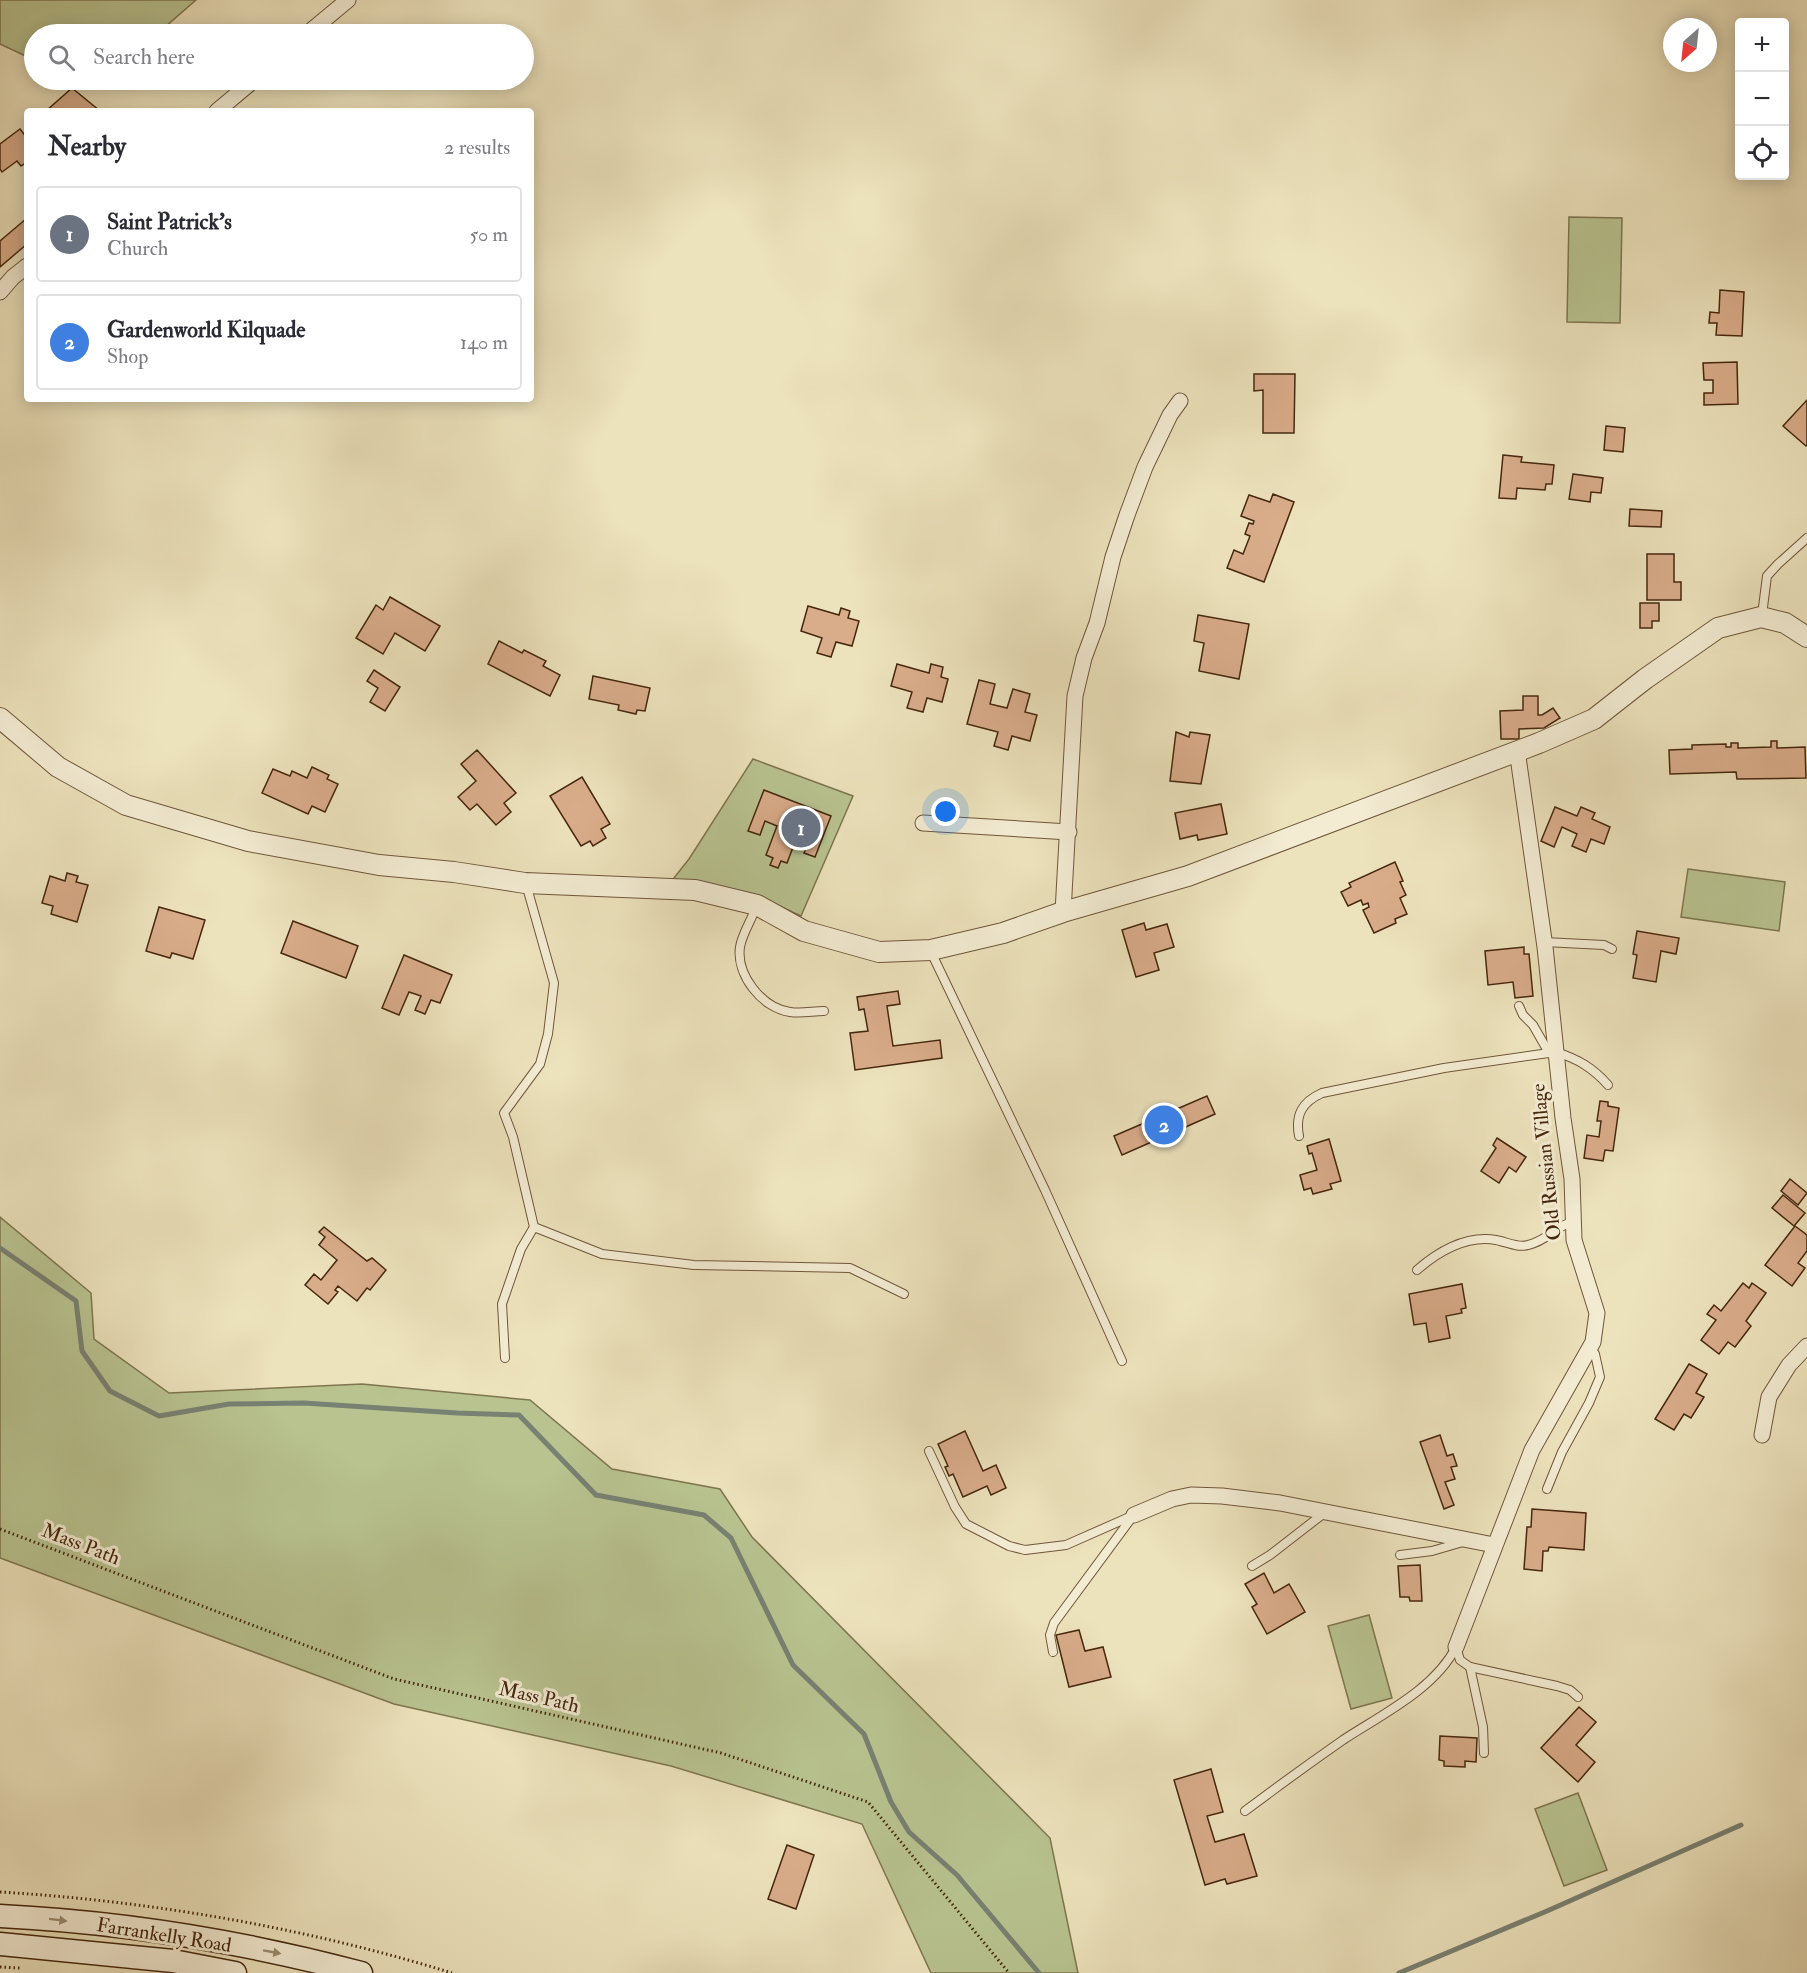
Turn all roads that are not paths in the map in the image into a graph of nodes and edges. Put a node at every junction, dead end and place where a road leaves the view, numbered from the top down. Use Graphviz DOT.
graph roads {
  1 [pos="348,0"];
  2 [pos="319,24"];
  3 [pos="242,90"];
  4 [pos="221,108"];
  5 [pos="24,268"];
  6 [pos="0,292"];
  7 [pos="1180,401"];
  8 [pos="1807,538"];
  9 [pos="1761,617"];
  10 [pos="1807,637"];
  11 [pos="0,718"];
  12 [pos="1517,750"];
  13 [pos="923,823"];
  14 [pos="1069,832"];
  15 [pos="525,883"];
  16 [pos="757,905"];
  17 [pos="1063,912"];
  18 [pos="1544,942"];
  19 [pos="1612,949"];
  20 [pos="931,950"];
  21 [pos="1519,1006"];
  22 [pos="824,1011"];
  23 [pos="1553,1053"];
  24 [pos="1608,1086"];
  25 [pos="1299,1136"];
  26 [pos="1572,1222"];
  27 [pos="534,1227"];
  28 [pos="1417,1270"];
  29 [pos="904,1294"];
  30 [pos="1807,1346"];
  31 [pos="1590,1347"];
  32 [pos="505,1358"];
  33 [pos="1122,1361"];
  34 [pos="1762,1435"];
  35 [pos="929,1451"];
  36 [pos="1547,1489"];
  37 [pos="1326,1512"];
  38 [pos="1134,1515"];
  39 [pos="1465,1539"];
  40 [pos="1494,1545"];
  41 [pos="1400,1555"];
  42 [pos="1252,1566"];
  43 [pos="1456,1647"];
  44 [pos="1053,1652"];
  45 [pos="1470,1667"];
  46 [pos="1578,1698"];
  47 [pos="1484,1753"];
  48 [pos="1245,1811"];
  49 [pos="0,1916"];
  50 [pos="0,1944"];
  51 [pos="235,1973"];
  52 [pos="361,1973"];
  1 -- 2 [label="street"];
  3 -- 4 [label="street"];
  5 -- 6 [label="street"];
  7 -- 14 [label="street"];
  8 -- 9 [label="lane"];
  9 -- 10 [label="street"];
  9 -- 12 [label="street"];
  11 -- 15 [label="street"];
  12 -- 17 [label="street"];
  12 -- 18 [label="street, Old Russian Village"];
  13 -- 14 [label="street"];
  14 -- 17 [label="street"];
  15 -- 16 [label="street"];
  15 -- 27 [label="lane"];
  16 -- 20 [label="street"];
  16 -- 22 [label="lane"];
  17 -- 20 [label="street"];
  18 -- 19 [label="lane"];
  18 -- 23 [label="street, Old Russian Village"];
  20 -- 33 [label="lane"];
  21 -- 23 [label="lane"];
  23 -- 24 [label="lane"];
  23 -- 25 [label="lane"];
  23 -- 26 [label="street, Old Russian Village"];
  26 -- 28 [label="lane"];
  26 -- 31 [label="street, Old Russian Village"];
  27 -- 29 [label="lane"];
  27 -- 32 [label="lane"];
  30 -- 34 [label="street"];
  31 -- 36 [label="lane"];
  31 -- 40 [label="street, Old Russian Village"];
  35 -- 38 [label="lane"];
  37 -- 38 [label="street"];
  37 -- 39 [label="street"];
  37 -- 42 [label="lane"];
  38 -- 44 [label="lane"];
  39 -- 40 [label="street"];
  39 -- 41 [label="lane"];
  40 -- 43 [label="street, Old Russian Village"];
  43 -- 45 [label="lane"];
  43 -- 48 [label="lane"];
  45 -- 46 [label="lane"];
  45 -- 47 [label="lane"];
  49 -- 52 [label="main road, Farrankelly Road, one-way"];
  50 -- 51 [label="main road, Farrankelly Road"];
}
